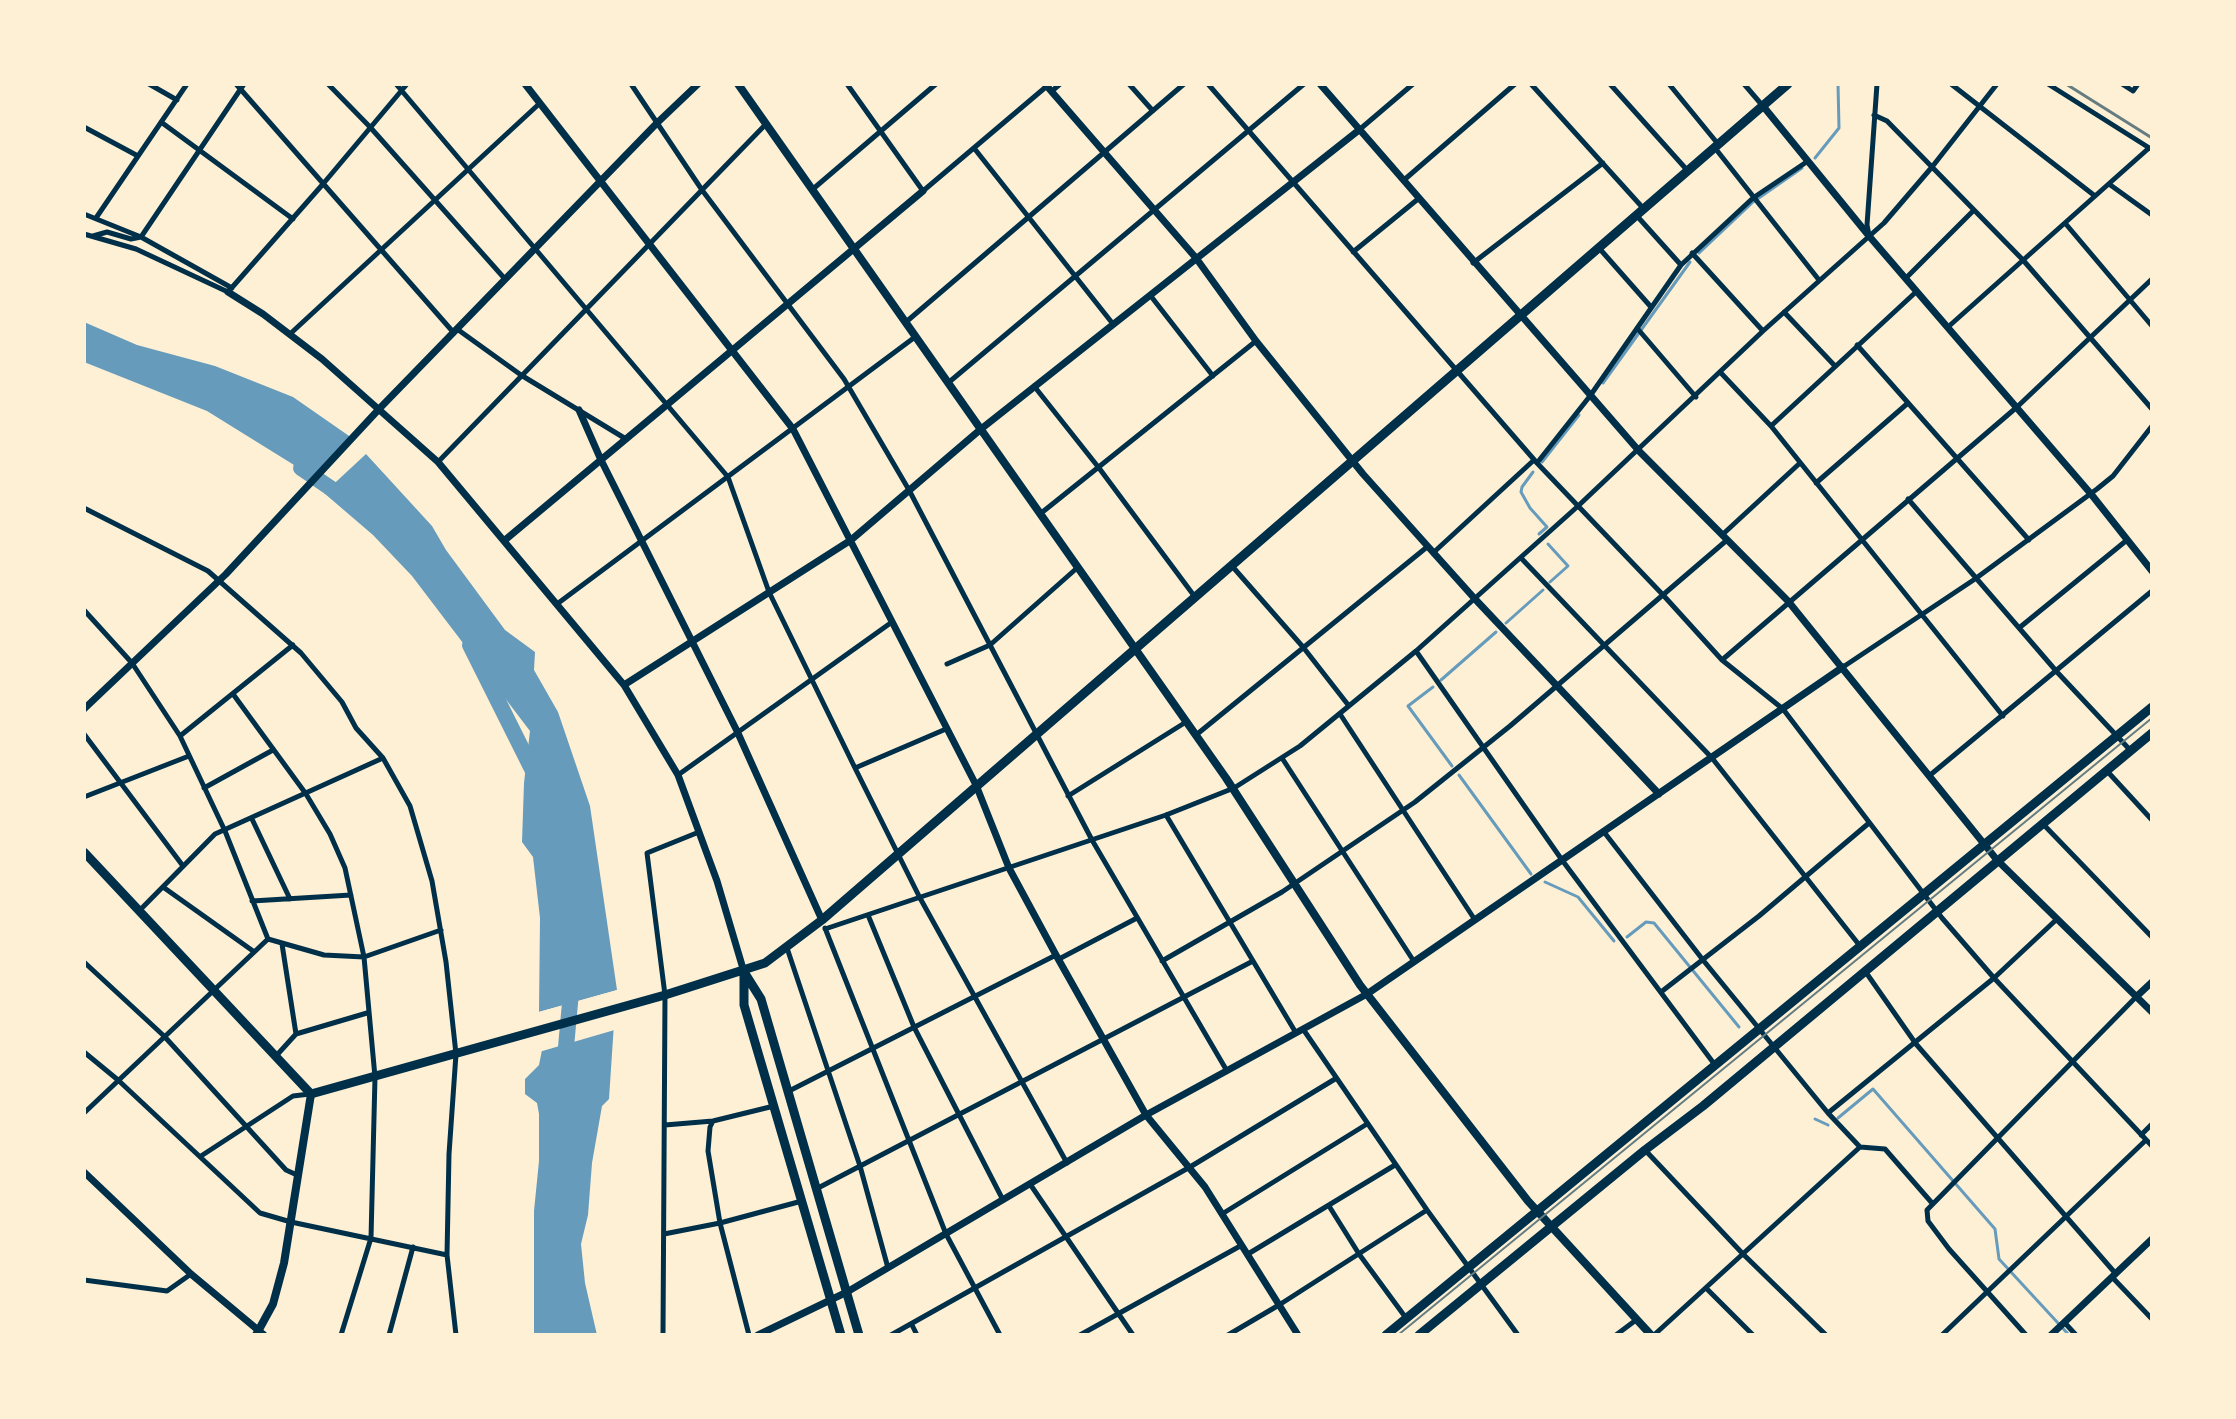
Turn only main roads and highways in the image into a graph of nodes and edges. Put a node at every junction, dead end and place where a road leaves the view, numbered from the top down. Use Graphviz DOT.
graph roads {
  1 [pos="738,84"];
  2 [pos="1788,84"];
  3 [pos="1135,649"];
  4 [pos="2152,707"];
  5 [pos="2152,733"];
  6 [pos="84,852"];
  7 [pos="744,972"];
  8 [pos="311,1094"];
  9 [pos="1537,1212"];
  10 [pos="1550,1227"];
  11 [pos="260,1334"];
  12 [pos="841,1335"];
  13 [pos="859,1335"];
  14 [pos="1386,1335"];
  15 [pos="1419,1335"];
  16 [pos="1652,1335"];
  1 -- 3 [label="main road"];
  2 -- 3 [label="main road"];
  3 -- 7 [label="main road"];
  3 -- 9 [label="main road"];
  4 -- 9 [label="main road"];
  5 -- 10 [label="main road"];
  6 -- 8 [label="main road"];
  7 -- 8 [label="main road"];
  7 -- 12 [label="main road"];
  7 -- 13 [label="main road"];
  8 -- 11 [label="main road"];
  9 -- 10 [label="main road"];
  9 -- 14 [label="main road"];
  10 -- 15 [label="main road"];
  10 -- 16 [label="main road"];
}
